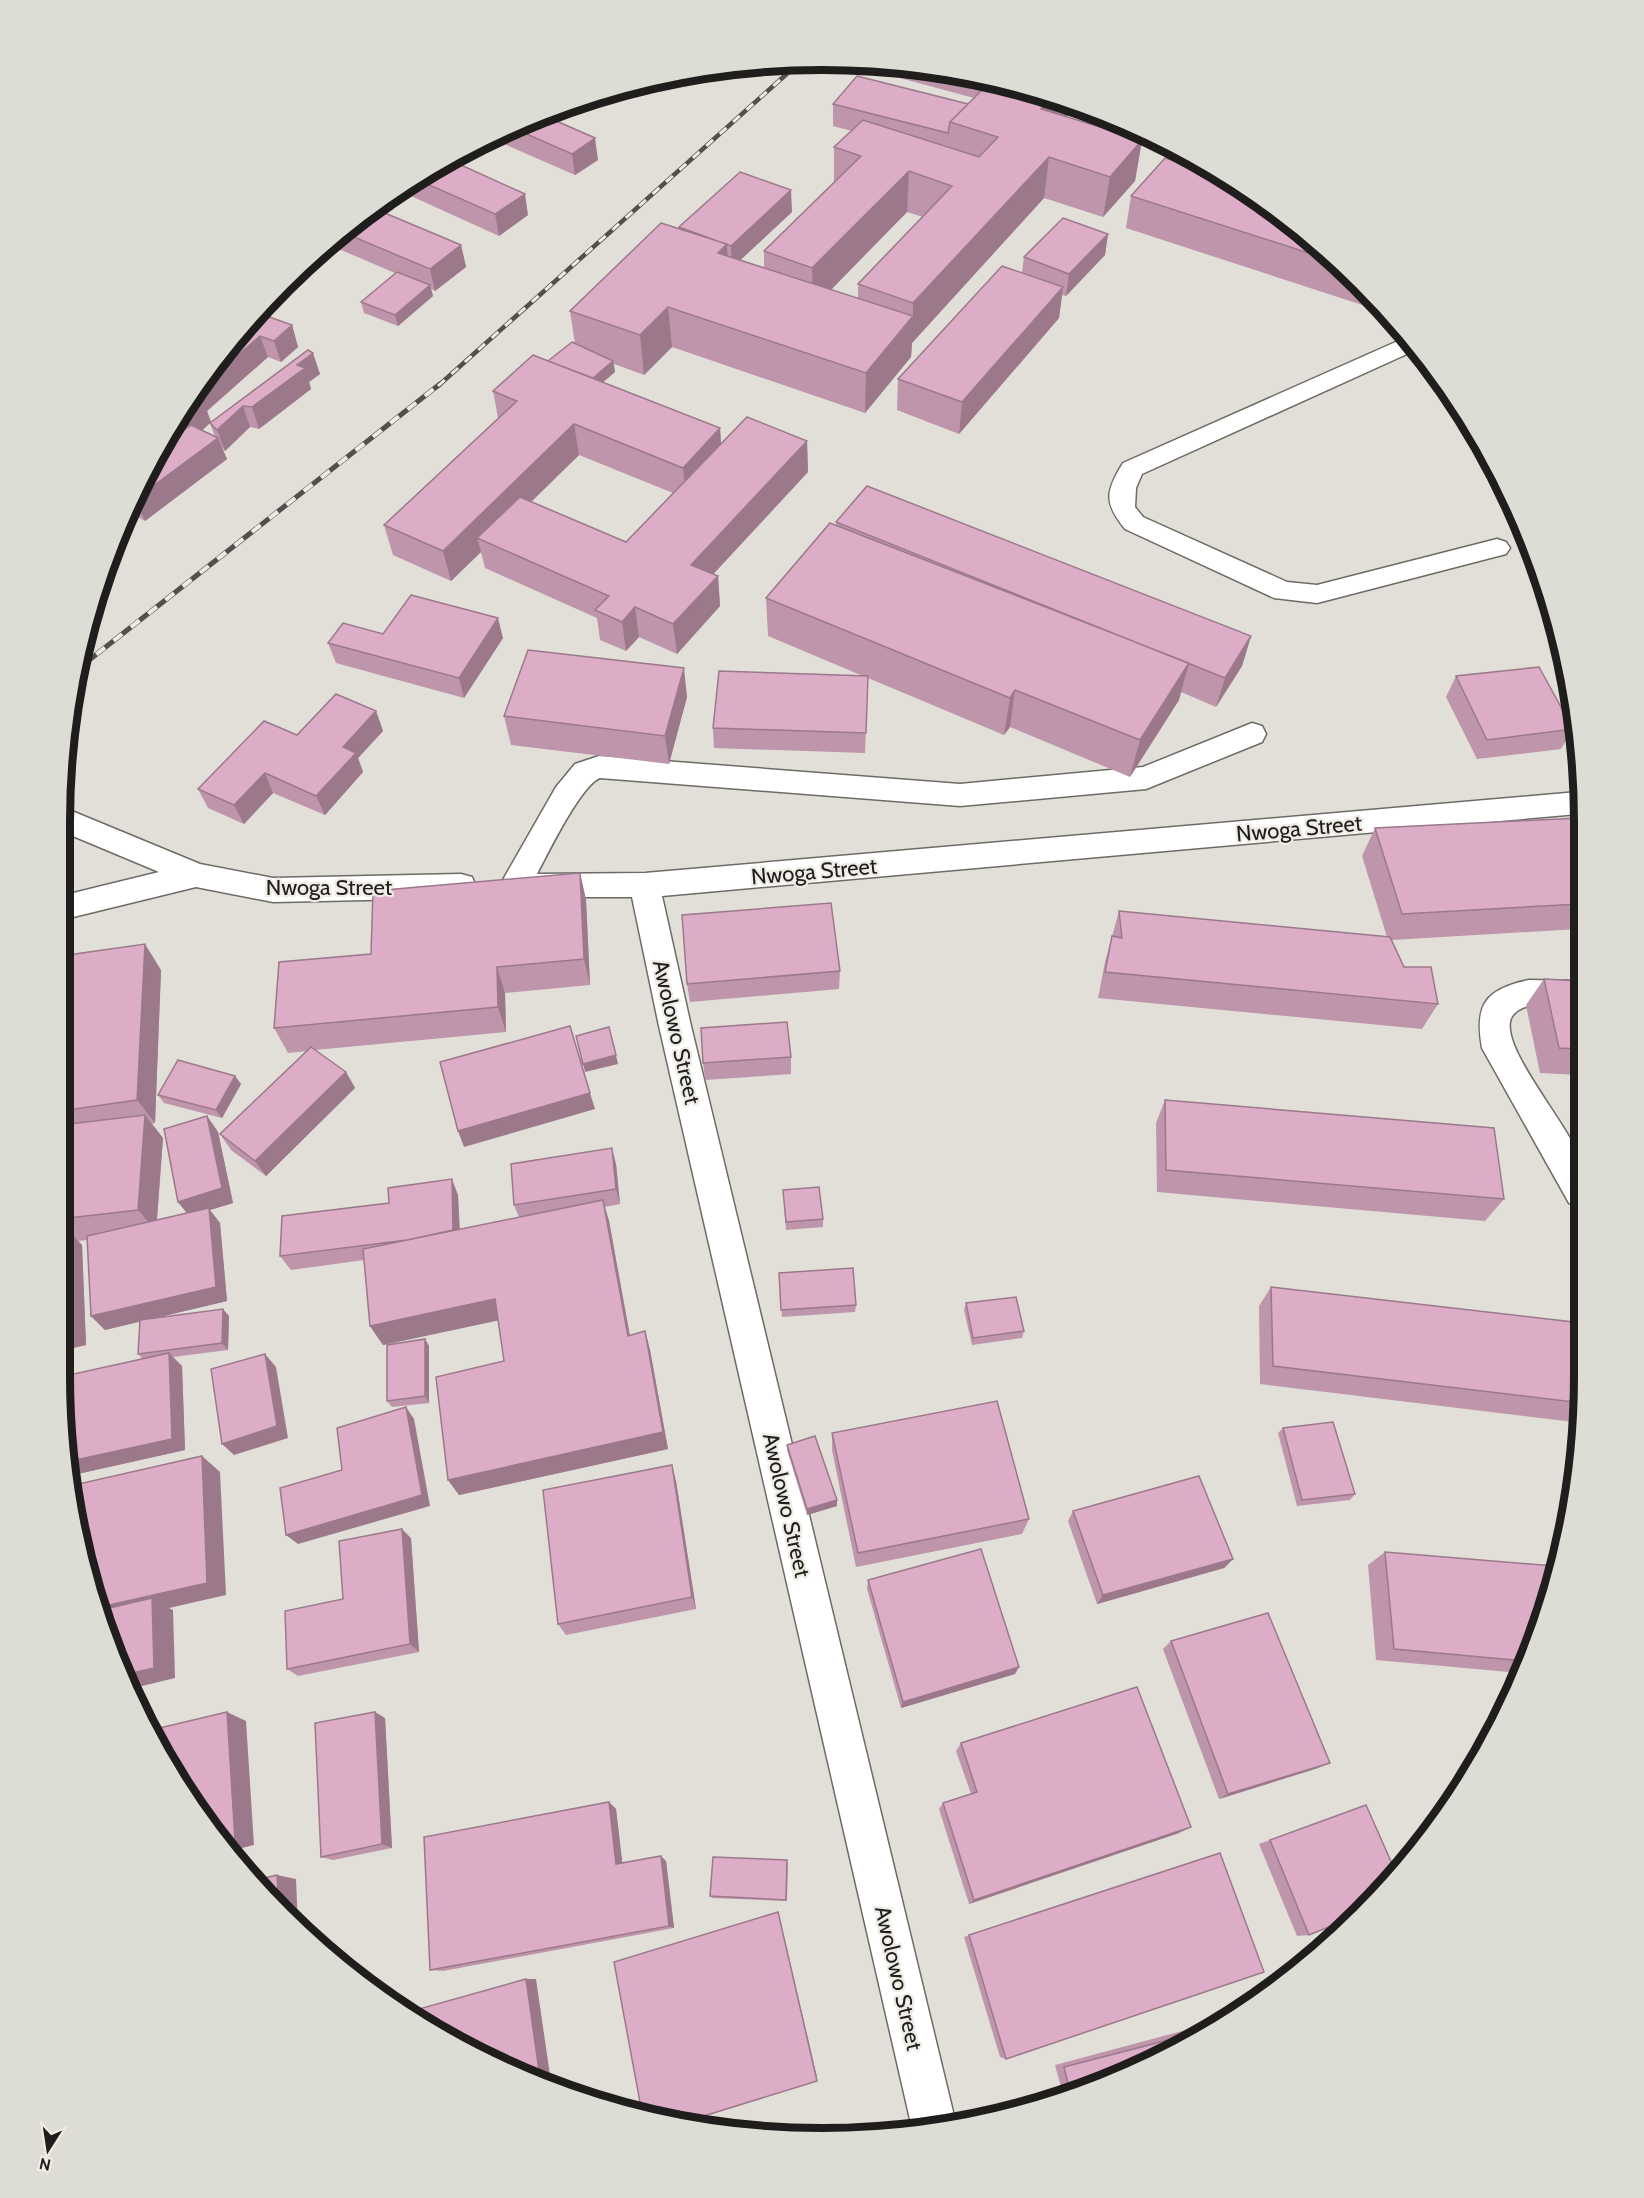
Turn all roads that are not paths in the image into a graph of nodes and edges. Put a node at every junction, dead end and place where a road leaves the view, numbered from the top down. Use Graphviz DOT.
graph roads {
  1 [pos="1403,347"];
  2 [pos="1497,548"];
  3 [pos="1252,734"];
  4 [pos="1573,803"];
  5 [pos="70,821"];
  6 [pos="196,875"];
  7 [pos="515,885"];
  8 [pos="645,885"];
  9 [pos="70,906"];
  10 [pos="1574,994"];
  11 [pos="1574,1180"];
  12 [pos="932,2119"];
  1 -- 2 [label="street"];
  3 -- 7 [label="street"];
  4 -- 8 [label="street, Nwoga Street"];
  5 -- 6 [label="street, Nwoga Street"];
  6 -- 7 [label="street, Nwoga Street"];
  6 -- 9 [label="street"];
  7 -- 8 [label="street, Nwoga Street"];
  8 -- 12 [label="street, Awolowo Street"];
  10 -- 11 [label="street"];
}
